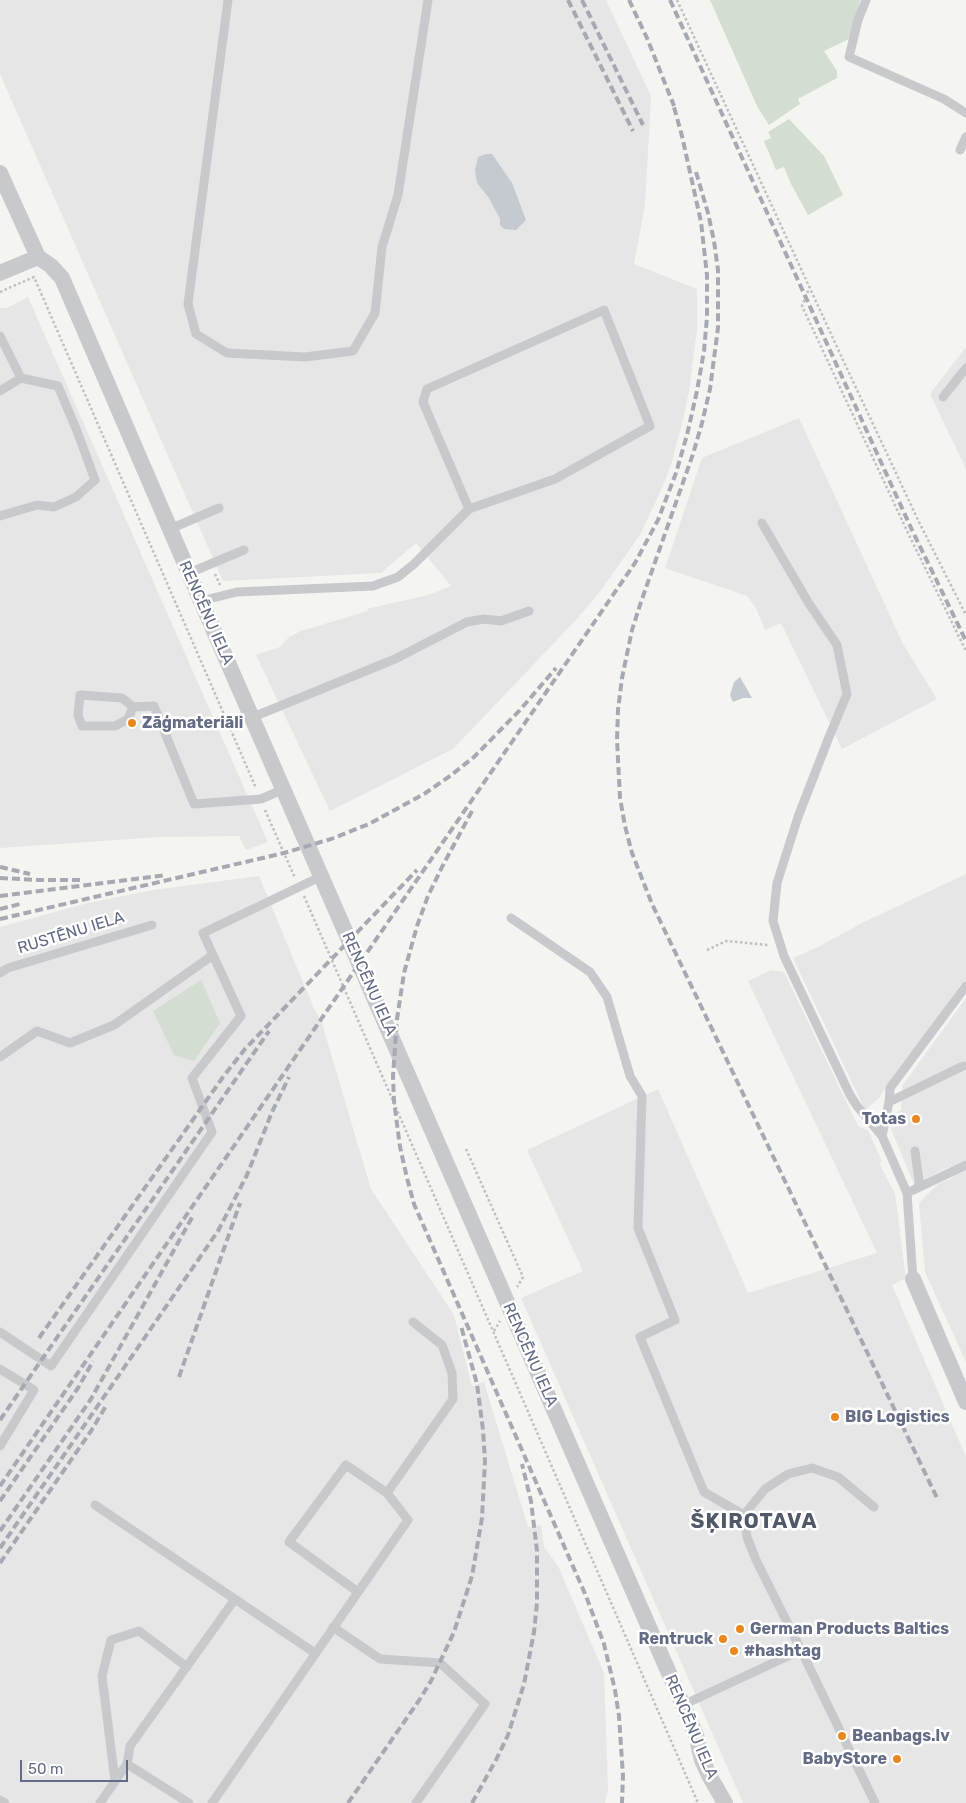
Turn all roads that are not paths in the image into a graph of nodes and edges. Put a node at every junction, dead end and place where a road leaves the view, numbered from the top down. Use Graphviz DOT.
graph roads {
  1 [pos="228,0"];
  2 [pos="428,0"];
  3 [pos="866,0"];
  4 [pos="966,113"];
  5 [pos="966,137"];
  6 [pos="960,150"];
  7 [pos="0,172"];
  8 [pos="38,256"];
  9 [pos="0,273"];
  10 [pos="0,336"];
  11 [pos="3,350"];
  12 [pos="966,368"];
  13 [pos="21,378"];
  14 [pos="0,391"];
  15 [pos="943,397"];
  16 [pos="219,508"];
  17 [pos="469,509"];
  18 [pos="0,516"];
  19 [pos="762,523"];
  20 [pos="170,529"];
  21 [pos="244,550"];
  22 [pos="189,573"];
  23 [pos="200,601"];
  24 [pos="529,611"];
  25 [pos="133,707"];
  26 [pos="253,717"];
  27 [pos="284,788"];
  28 [pos="322,876"];
  29 [pos="510,918"];
  30 [pos="152,925"];
  31 [pos="213,955"];
  32 [pos="0,973"];
  33 [pos="966,986"];
  34 [pos="0,1057"];
  35 [pos="963,1066"];
  36 [pos="889,1102"];
  37 [pos="882,1136"];
  38 [pos="915,1151"];
  39 [pos="966,1165"];
  40 [pos="918,1188"];
  41 [pos="907,1193"];
  42 [pos="913,1280"];
  43 [pos="413,1322"];
  44 [pos="0,1332"];
  45 [pos="0,1369"];
  46 [pos="966,1402"];
  47 [pos="0,1446"];
  48 [pos="387,1493"];
  49 [pos="95,1505"];
  50 [pos="874,1507"];
  51 [pos="744,1515"];
  52 [pos="358,1592"];
  53 [pos="235,1599"];
  54 [pos="333,1627"];
  55 [pos="801,1650"];
  56 [pos="315,1653"];
  57 [pos="186,1667"];
  58 [pos="683,1705"];
  59 [pos="127,1764"];
  60 [pos="115,1781"];
  61 [pos="0,1800"];
  62 [pos="5,1803"];
  63 [pos="100,1803"];
  64 [pos="189,1803"];
  65 [pos="212,1803"];
  66 [pos="416,1803"];
  67 [pos="725,1803"];
  68 [pos="875,1803"];
  1 -- 2 [label="lane"];
  3 -- 4 [label="lane"];
  5 -- 6 [label="lane"];
  7 -- 8 [label="street, RENCĒNU IELA"];
  8 -- 9 [label="street"];
  8 -- 20 [label="street, RENCĒNU IELA"];
  10 -- 11 [label="lane"];
  11 -- 13 [label="lane"];
  12 -- 15 [label="lane"];
  13 -- 14 [label="lane"];
  13 -- 18 [label="lane"];
  16 -- 20 [label="lane"];
  17 -- 17 [label="lane"];
  17 -- 23 [label="lane"];
  19 -- 37 [label="lane"];
  20 -- 22 [label="street, RENCĒNU IELA"];
  21 -- 22 [label="lane"];
  22 -- 23 [label="street, RENCĒNU IELA"];
  23 -- 26 [label="street, RENCĒNU IELA"];
  24 -- 26 [label="lane"];
  25 -- 25 [label="lane"];
  25 -- 27 [label="lane"];
  26 -- 27 [label="street, RENCĒNU IELA"];
  27 -- 28 [label="street, RENCĒNU IELA"];
  28 -- 31 [label="lane"];
  28 -- 58 [label="street, RENCĒNU IELA"];
  29 -- 51 [label="lane"];
  30 -- 32 [label="lane, RUSTĒNU IELA"];
  31 -- 34 [label="lane"];
  31 -- 44 [label="lane"];
  33 -- 36 [label="lane"];
  35 -- 36 [label="lane"];
  36 -- 37 [label="lane"];
  37 -- 41 [label="lane"];
  38 -- 40 [label="lane"];
  39 -- 40 [label="lane"];
  40 -- 41 [label="lane"];
  41 -- 42 [label="lane"];
  42 -- 46 [label="street"];
  43 -- 48 [label="lane"];
  45 -- 47 [label="lane"];
  48 -- 52 [label="lane"];
  48 -- 52 [label="lane"];
  49 -- 53 [label="lane"];
  50 -- 51 [label="lane"];
  51 -- 55 [label="lane"];
  52 -- 54 [label="lane"];
  53 -- 56 [label="lane"];
  53 -- 57 [label="lane"];
  54 -- 56 [label="lane"];
  54 -- 66 [label="lane"];
  55 -- 58 [label="lane"];
  55 -- 68 [label="lane"];
  56 -- 65 [label="lane"];
  57 -- 59 [label="lane"];
  57 -- 60 [label="lane"];
  58 -- 67 [label="street, RENCĒNU IELA"];
  59 -- 60 [label="lane"];
  59 -- 64 [label="lane"];
  60 -- 63 [label="lane"];
  61 -- 62 [label="lane"];
}
